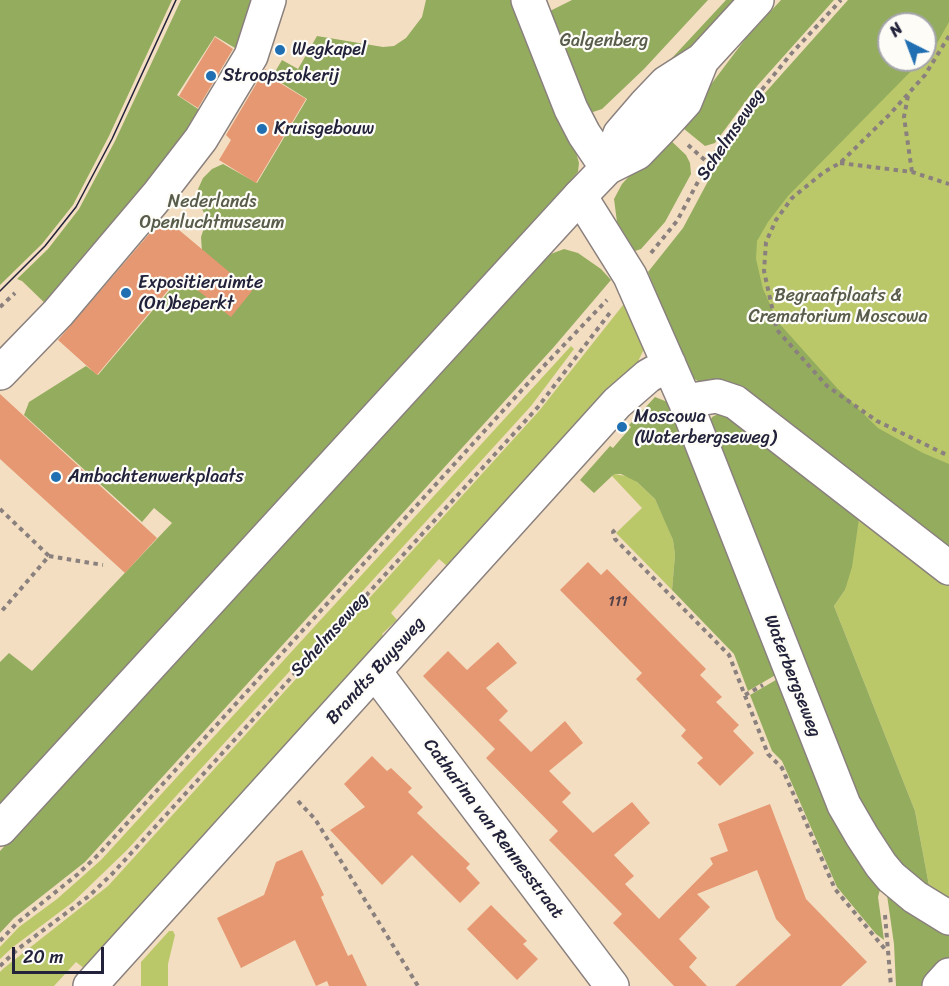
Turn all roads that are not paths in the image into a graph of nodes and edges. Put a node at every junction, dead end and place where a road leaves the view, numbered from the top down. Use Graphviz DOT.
graph roads {
  1 [pos="269,0"];
  2 [pos="528,0"];
  3 [pos="757,0"];
  4 [pos="607,168"];
  5 [pos="580,196"];
  6 [pos="669,364"];
  7 [pos="0,373"];
  8 [pos="685,401"];
  9 [pos="949,568"];
  10 [pos="375,672"];
  11 [pos="0,829"];
  12 [pos="949,918"];
  13 [pos="118,974"];
  14 [pos="949,975"];
  15 [pos="90,986"];
  16 [pos="612,986"];
  17 [pos="939,986"];
  1 -- 7 [label="street"];
  2 -- 4 [label="street"];
  3 -- 4 [label="street"];
  4 -- 5 [label="street"];
  5 -- 6 [label="street, Waterbergseweg"];
  5 -- 11 [label="street"];
  6 -- 8 [label="street, Waterbergseweg"];
  6 -- 10 [label="street, Brandts Buysweg"];
  8 -- 9 [label="street"];
  8 -- 12 [label="street, Waterbergseweg"];
  10 -- 13 [label="street, Brandts Buysweg"];
  10 -- 16 [label="street, Catharina van Rennesstraat"];
  13 -- 15 [label="street, Brandts Buysweg"];
  14 -- 17 [label="street"];
}
